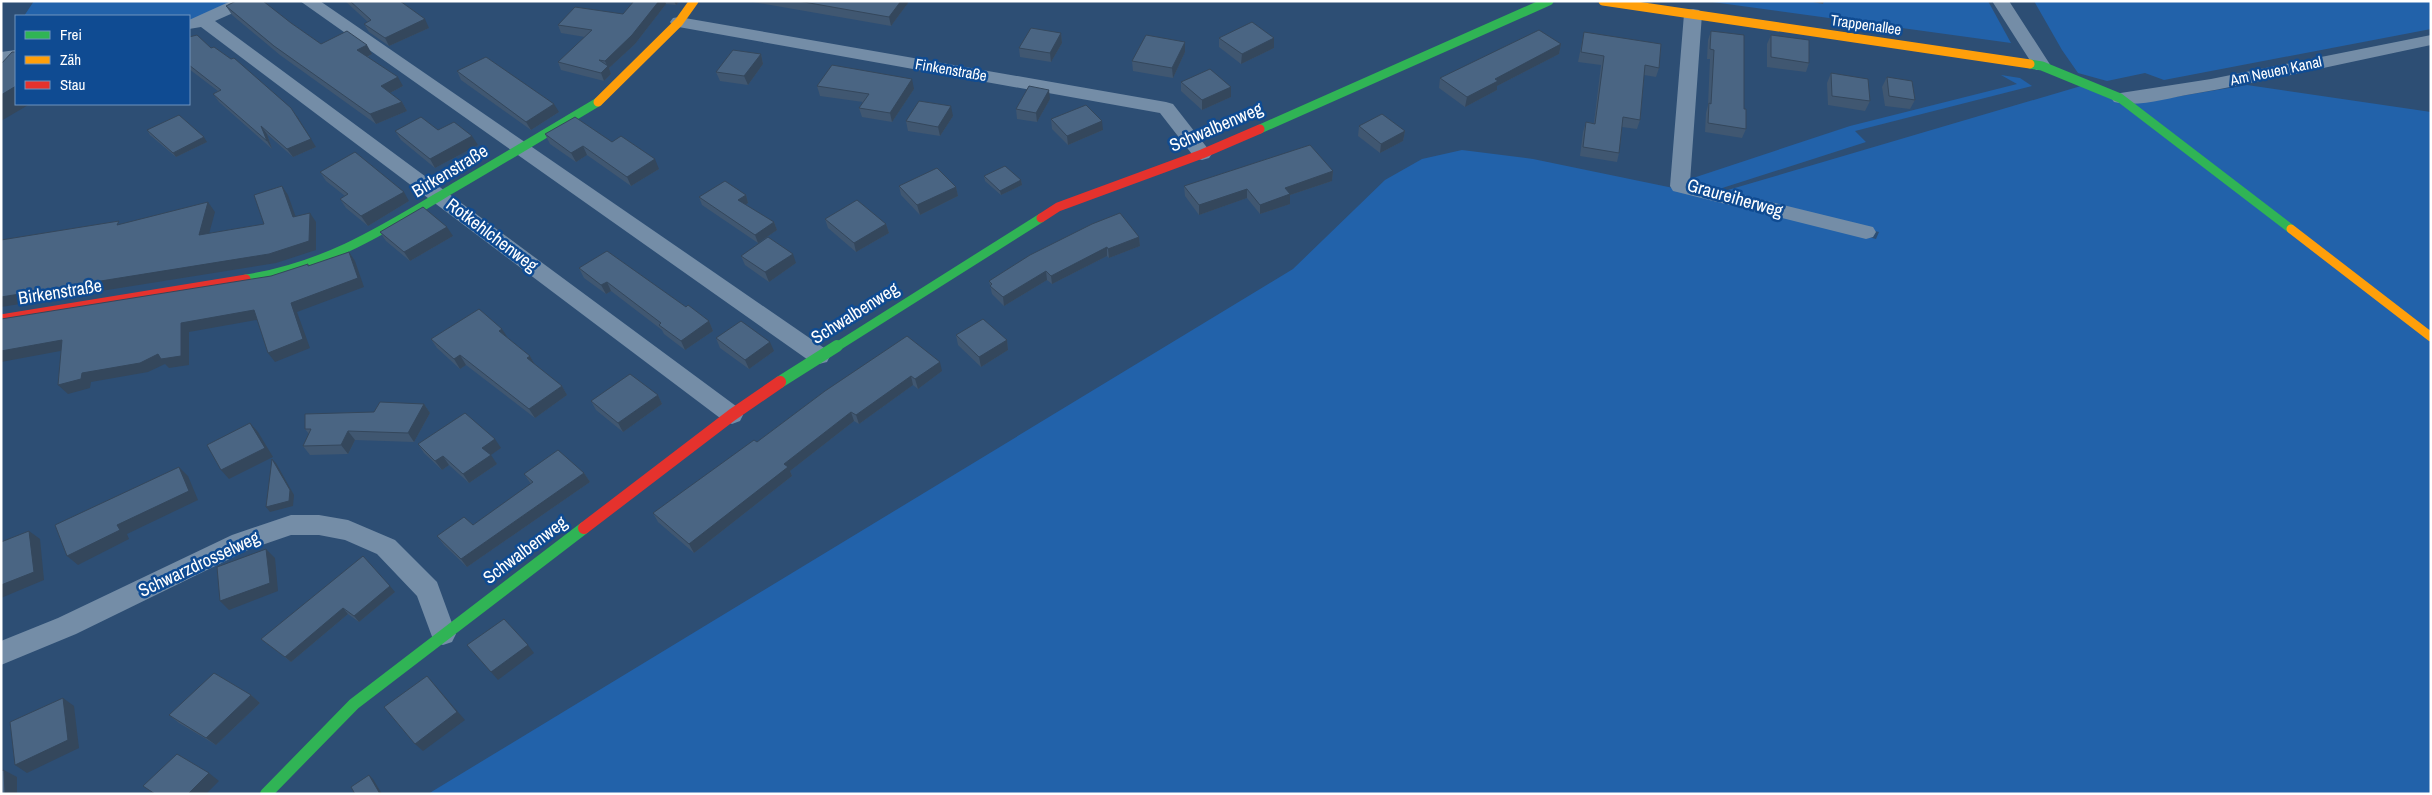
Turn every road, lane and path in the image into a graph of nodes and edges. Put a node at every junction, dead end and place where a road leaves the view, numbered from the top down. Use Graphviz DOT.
graph roads {
  1 [pos="246,1"];
  2 [pos="308,1"];
  3 [pos="1549,1"];
  4 [pos="1603,1"];
  5 [pos="2000,1"];
  6 [pos="689,2"];
  7 [pos="1693,14"];
  8 [pos="679,22"];
  9 [pos="196,24"];
  10 [pos="2431,40"];
  11 [pos="15,55"];
  12 [pos="1,57"];
  13 [pos="2042,66"];
  14 [pos="2120,98"];
  15 [pos="521,148"];
  16 [pos="1202,154"];
  17 [pos="442,197"];
  18 [pos="1866,232"];
  19 [pos="1,319"];
  20 [pos="2431,337"];
  21 [pos="819,356"];
  22 [pos="732,415"];
  23 [pos="443,634"];
  24 [pos="1,654"];
  25 [pos="266,794"];
  1 -- 9 [label="street"];
  2 -- 15 [label="street"];
  3 -- 16 [label="street, Schwalbenweg"];
  4 -- 7 [label="street, Trappenallee"];
  5 -- 13 [label="street"];
  6 -- 8 [label="street, Birkenstraße"];
  7 -- 13 [label="street, Trappenallee"];
  7 -- 18 [label="street, Graureiherweg"];
  8 -- 15 [label="street, Birkenstraße"];
  8 -- 16 [label="street, Finkenstraße"];
  9 -- 17 [label="street, Rotkehlchenweg"];
  10 -- 14 [label="street, Am Neuen Kanal"];
  11 -- 12 [label="street"];
  13 -- 14 [label="street, Trappenallee"];
  14 -- 20 [label="street, Trappenallee"];
  15 -- 17 [label="street, Birkenstraße"];
  15 -- 21 [label="street"];
  16 -- 21 [label="street, Schwalbenweg"];
  17 -- 19 [label="street, Birkenstraße"];
  17 -- 22 [label="street, Rotkehlchenweg"];
  21 -- 22 [label="street, Schwalbenweg"];
  22 -- 23 [label="street, Schwalbenweg"];
  23 -- 24 [label="street, Schwarzdrosselweg"];
  23 -- 25 [label="street, Schwalbenweg"];
}
